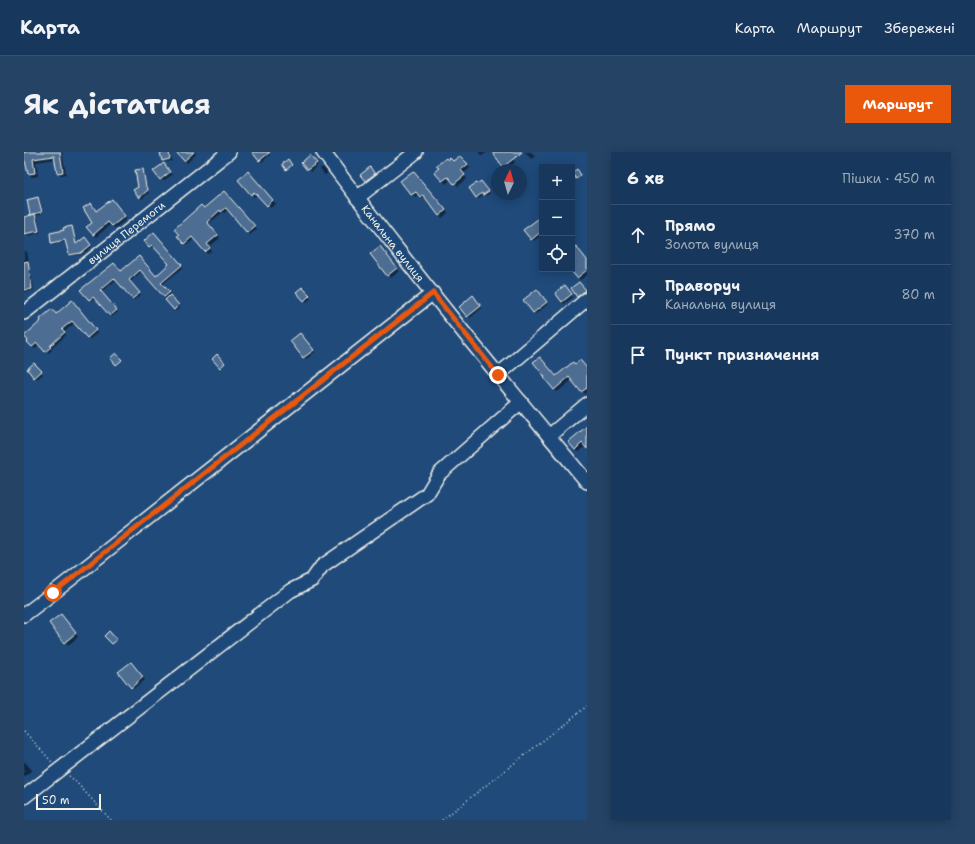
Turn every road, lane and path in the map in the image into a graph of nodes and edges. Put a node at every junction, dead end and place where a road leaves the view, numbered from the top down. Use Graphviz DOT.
graph roads {
  1 [pos="230,152"];
  2 [pos="323,152"];
  3 [pos="416,152"];
  4 [pos="358,198"];
  5 [pos="433,293"];
  6 [pos="587,299"];
  7 [pos="24,313"];
  8 [pos="498,375"];
  9 [pos="520,402"];
  10 [pos="587,404"];
  11 [pos="549,436"];
  12 [pos="587,482"];
  13 [pos="24,614"];
  14 [pos="587,706"];
  15 [pos="24,797"];
  16 [pos="442,820"];
  1 -- 7 [label="street, вулиця Перемоги"];
  2 -- 4 [label="street, Канальна вулиця"];
  3 -- 4 [label="street"];
  4 -- 5 [label="street, Канальна вулиця"];
  5 -- 8 [label="street, Канальна вулиця"];
  5 -- 13 [label="street"];
  6 -- 8 [label="street"];
  8 -- 9 [label="street, Канальна вулиця"];
  9 -- 11 [label="street, Канальна вулиця"];
  9 -- 15 [label="street"];
  10 -- 11 [label="street"];
  11 -- 12 [label="street, Канальна вулиця"];
  14 -- 16 [label="path"];
}
